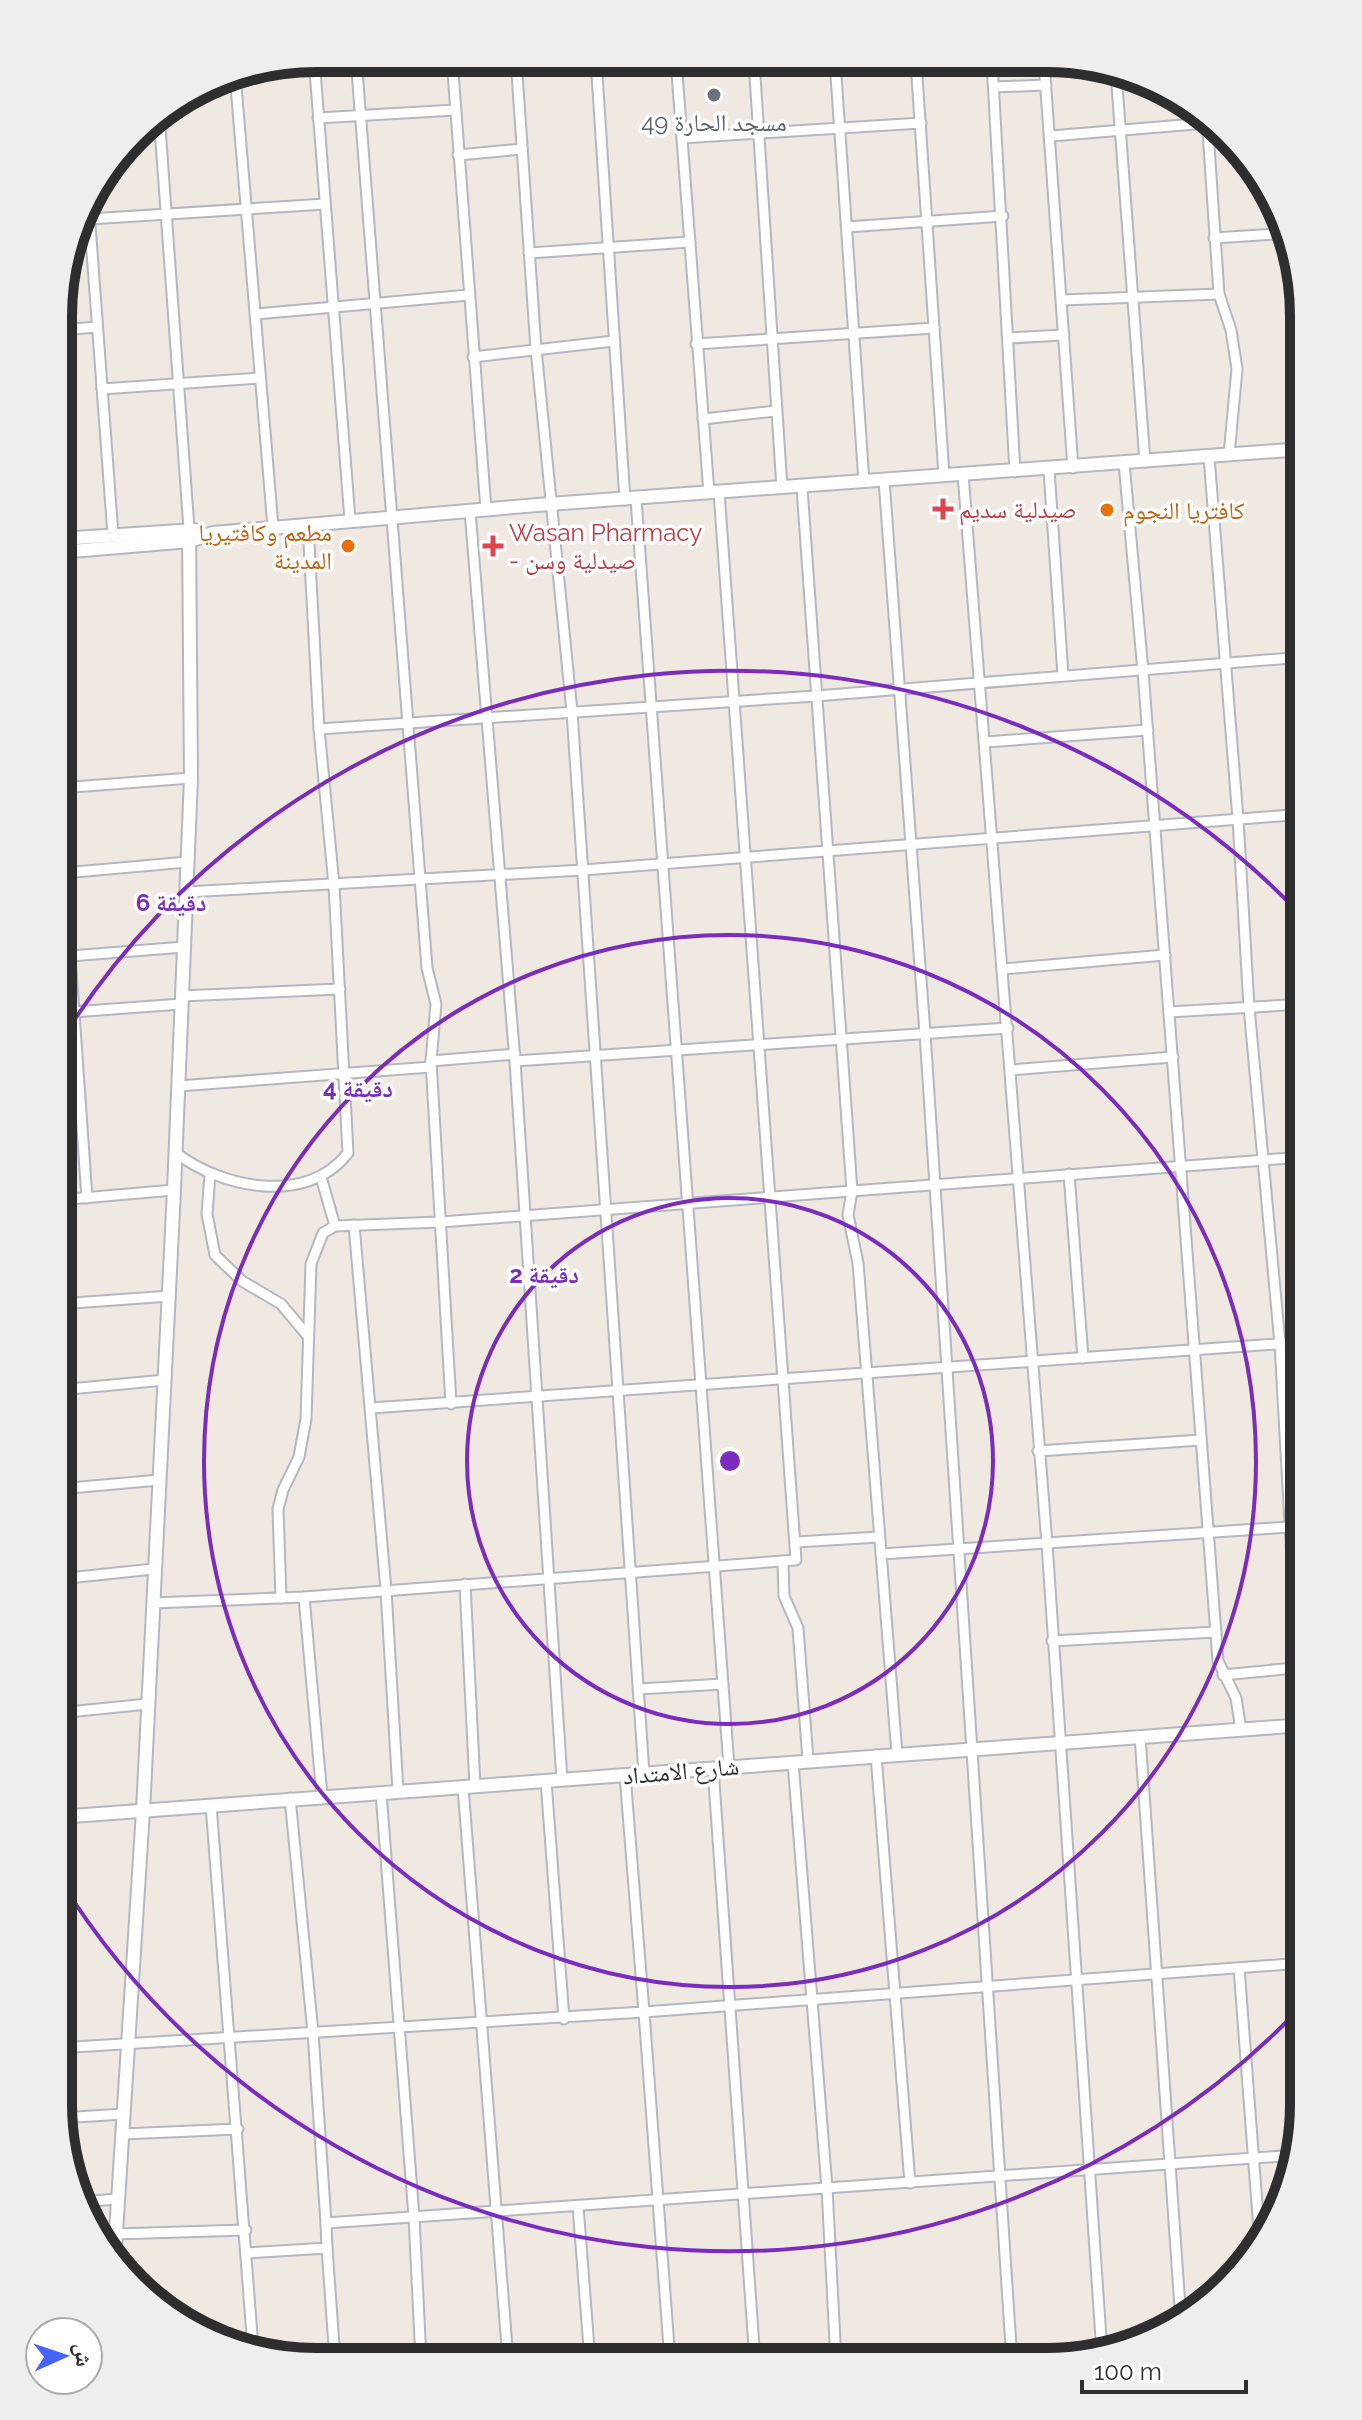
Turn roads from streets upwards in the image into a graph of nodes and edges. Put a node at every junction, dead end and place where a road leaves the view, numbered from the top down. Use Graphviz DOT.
graph roads {
  1 [pos="315,72"];
  2 [pos="357,72"];
  3 [pos="453,72"];
  4 [pos="517,72"];
  5 [pos="597,72"];
  6 [pos="677,72"];
  7 [pos="755,72"];
  8 [pos="836,72"];
  9 [pos="917,72"];
  10 [pos="993,72"];
  11 [pos="1045,72"];
  12 [pos="1117,83"];
  13 [pos="236,85"];
  14 [pos="1046,85"];
  15 [pos="994,87"];
  16 [pos="455,110"];
  17 [pos="360,116"];
  18 [pos="318,118"];
  19 [pos="1193,122"];
  20 [pos="921,123"];
  21 [pos="160,128"];
  22 [pos="840,128"];
  23 [pos="1121,131"];
  24 [pos="759,133"];
  25 [pos="1208,133"];
  26 [pos="1051,136"];
  27 [pos="682,138"];
  28 [pos="522,149"];
  29 [pos="458,155"];
  30 [pos="325,204"];
  31 [pos="247,210"];
  32 [pos="167,215"];
  33 [pos="1003,216"];
  34 [pos="93,219"];
  35 [pos="928,221"];
  36 [pos="90,226"];
  37 [pos="847,227"];
  38 [pos="1276,234"];
  39 [pos="1214,238"];
  40 [pos="690,242"];
  41 [pos="609,247"];
  42 [pos="529,253"];
  43 [pos="1219,294"];
  44 [pos="469,295"];
  45 [pos="1133,299"];
  46 [pos="1062,300"];
  47 [pos="376,303"];
  48 [pos="332,307"];
  49 [pos="256,314"];
  50 [pos="97,327"];
  51 [pos="934,328"];
  52 [pos="72,329"];
  53 [pos="854,333"];
  54 [pos="1064,335"];
  55 [pos="772,338"];
  56 [pos="1009,338"];
  57 [pos="614,341"];
  58 [pos="696,344"];
  59 [pos="536,349"];
  60 [pos="473,357"];
  61 [pos="260,378"];
  62 [pos="179,383"];
  63 [pos="102,389"];
  64 [pos="776,411"];
  65 [pos="703,419"];
  66 [pos="1290,450"];
  67 [pos="1229,455"];
  68 [pos="1209,457"];
  69 [pos="1145,462"];
  70 [pos="1124,463"];
  71 [pos="1073,468"];
  72 [pos="1049,470"];
  73 [pos="1015,472"];
  74 [pos="963,474"];
  75 [pos="944,475"];
  76 [pos="884,480"];
  77 [pos="864,482"];
  78 [pos="782,488"];
  79 [pos="802,488"];
  80 [pos="714,492"];
  81 [pos="630,499"];
  82 [pos="549,504"];
  83 [pos="486,510"];
  84 [pos="470,511"];
  85 [pos="392,516"];
  86 [pos="350,520"];
  87 [pos="308,524"];
  88 [pos="273,527"];
  89 [pos="113,535"];
  90 [pos="190,535"];
  91 [pos="72,538"];
  92 [pos="72,550"];
  93 [pos="1290,658"];
  94 [pos="1227,663"];
  95 [pos="1143,671"];
  96 [pos="1063,675"];
  97 [pos="981,683"];
  98 [pos="899,690"];
  99 [pos="816,696"];
  100 [pos="734,700"];
  101 [pos="651,707"];
  102 [pos="572,712"];
  103 [pos="487,716"];
  104 [pos="407,722"];
  105 [pos="319,729"];
  106 [pos="1148,730"];
  107 [pos="986,742"];
  108 [pos="191,778"];
  109 [pos="72,787"];
  110 [pos="1290,815"];
  111 [pos="1238,819"];
  112 [pos="1155,826"];
  113 [pos="994,839"];
  114 [pos="911,846"];
  115 [pos="827,853"];
  116 [pos="747,857"];
  117 [pos="187,862"];
  118 [pos="663,864"];
  119 [pos="583,870"];
  120 [pos="72,872"];
  121 [pos="501,876"];
  122 [pos="420,881"];
  123 [pos="334,885"];
  124 [pos="186,892"];
  125 [pos="184,947"];
  126 [pos="1165,955"];
  127 [pos="72,956"];
  128 [pos="1003,969"];
  129 [pos="72,984"];
  130 [pos="340,989"];
  131 [pos="181,1000"];
  132 [pos="1290,1005"];
  133 [pos="1249,1007"];
  134 [pos="74,1012"];
  135 [pos="1169,1012"];
  136 [pos="1008,1028"];
  137 [pos="925,1033"];
  138 [pos="842,1039"];
  139 [pos="759,1046"];
  140 [pos="677,1051"];
  141 [pos="595,1056"];
  142 [pos="1173,1057"];
  143 [pos="515,1058"];
  144 [pos="431,1064"];
  145 [pos="1011,1070"];
  146 [pos="346,1074"];
  147 [pos="178,1086"];
  148 [pos="176,1153"];
  149 [pos="1290,1158"];
  150 [pos="1263,1160"];
  151 [pos="1181,1166"];
  152 [pos="210,1174"];
  153 [pos="1069,1174"];
  154 [pos="321,1177"];
  155 [pos="1019,1178"];
  156 [pos="935,1185"];
  157 [pos="174,1190"];
  158 [pos="852,1191"];
  159 [pos="770,1197"];
  160 [pos="87,1198"];
  161 [pos="72,1199"];
  162 [pos="688,1203"];
  163 [pos="604,1209"];
  164 [pos="526,1215"];
  165 [pos="441,1222"];
  166 [pos="354,1225"];
  167 [pos="335,1226"];
  168 [pos="170,1296"];
  169 [pos="72,1303"];
  170 [pos="307,1335"];
  171 [pos="1289,1343"];
  172 [pos="1280,1344"];
  173 [pos="1194,1350"];
  174 [pos="1083,1358"];
  175 [pos="1032,1362"];
  176 [pos="947,1369"];
  177 [pos="867,1375"];
  178 [pos="165,1380"];
  179 [pos="785,1382"];
  180 [pos="701,1387"];
  181 [pos="72,1389"];
  182 [pos="617,1392"];
  183 [pos="537,1398"];
  184 [pos="451,1404"];
  185 [pos="371,1408"];
  186 [pos="1201,1440"];
  187 [pos="1038,1451"];
  188 [pos="159,1480"];
  189 [pos="72,1488"];
  190 [pos="1289,1515"];
  191 [pos="1290,1527"];
  192 [pos="1208,1534"];
  193 [pos="879,1537"];
  194 [pos="796,1542"];
  195 [pos="1047,1544"];
  196 [pos="958,1550"];
  197 [pos="881,1554"];
  198 [pos="783,1562"];
  199 [pos="715,1566"];
  200 [pos="153,1569"];
  201 [pos="631,1572"];
  202 [pos="72,1578"];
  203 [pos="549,1579"];
  204 [pos="465,1584"];
  205 [pos="386,1590"];
  206 [pos="304,1597"];
  207 [pos="281,1598"];
  208 [pos="152,1603"];
  209 [pos="1216,1632"];
  210 [pos="1052,1641"];
  211 [pos="1289,1668"];
  212 [pos="1223,1675"];
  213 [pos="723,1684"];
  214 [pos="639,1689"];
  215 [pos="148,1704"];
  216 [pos="72,1712"];
  217 [pos="1289,1726"];
  218 [pos="1241,1730"];
  219 [pos="1140,1736"];
  220 [pos="1060,1742"];
  221 [pos="971,1748"];
  222 [pos="897,1754"];
  223 [pos="876,1755"];
  224 [pos="808,1760"];
  225 [pos="793,1762"];
  226 [pos="729,1767"];
  227 [pos="713,1768"];
  228 [pos="644,1774"];
  229 [pos="625,1775"];
  230 [pos="562,1780"];
  231 [pos="546,1781"];
  232 [pos="469,1786"];
  233 [pos="398,1791"];
  234 [pos="381,1793"];
  235 [pos="322,1796"];
  236 [pos="290,1798"];
  237 [pos="211,1805"];
  238 [pos="143,1811"];
  239 [pos="72,1816"];
  240 [pos="1289,1964"];
  241 [pos="1239,1968"];
  242 [pos="1157,1974"];
  243 [pos="1077,1982"];
  244 [pos="989,1989"];
  245 [pos="894,1993"];
  246 [pos="811,1998"];
  247 [pos="729,2005"];
  248 [pos="644,2012"];
  249 [pos="564,2019"];
  250 [pos="482,2024"];
  251 [pos="400,2028"];
  252 [pos="313,2033"];
  253 [pos="230,2038"];
  254 [pos="128,2043"];
  255 [pos="72,2047"];
  256 [pos="124,2114"];
  257 [pos="73,2117"];
  258 [pos="238,2129"];
  259 [pos="123,2134"];
  260 [pos="1284,2156"];
  261 [pos="1256,2158"];
  262 [pos="1172,2165"];
  263 [pos="1091,2170"];
  264 [pos="1002,2177"];
  265 [pos="910,2183"];
  266 [pos="827,2188"];
  267 [pos="741,2194"];
  268 [pos="117,2199"];
  269 [pos="656,2200"];
  270 [pos="92,2201"];
  271 [pos="578,2206"];
  272 [pos="498,2212"];
  273 [pos="414,2217"];
  274 [pos="1259,2222"];
  275 [pos="326,2223"];
  276 [pos="246,2230"];
  277 [pos="115,2234"];
  278 [pos="115,2241"];
  279 [pos="327,2248"];
  280 [pos="247,2253"];
  281 [pos="1180,2307"];
  282 [pos="252,2340"];
  283 [pos="1101,2341"];
  284 [pos="334,2348"];
  285 [pos="420,2348"];
  286 [pos="507,2348"];
  287 [pos="589,2348"];
  288 [pos="669,2348"];
  289 [pos="754,2348"];
  290 [pos="835,2348"];
  291 [pos="1011,2348"];
  1 -- 18 [label="street"];
  2 -- 17 [label="street"];
  3 -- 16 [label="street"];
  4 -- 28 [label="street"];
  5 -- 41 [label="street"];
  6 -- 27 [label="street"];
  7 -- 24 [label="street"];
  8 -- 22 [label="street"];
  9 -- 20 [label="street"];
  10 -- 15 [label="street"];
  11 -- 14 [label="street"];
  12 -- 23 [label="street"];
  13 -- 31 [label="street"];
  14 -- 15 [label="street"];
  14 -- 26 [label="street"];
  15 -- 33 [label="street"];
  16 -- 17 [label="street"];
  16 -- 29 [label="street"];
  17 -- 18 [label="street"];
  17 -- 47 [label="street"];
  18 -- 30 [label="street"];
  19 -- 23 [label="street"];
  20 -- 22 [label="street"];
  20 -- 35 [label="street"];
  21 -- 32 [label="street"];
  22 -- 24 [label="street"];
  22 -- 37 [label="street"];
  23 -- 26 [label="street"];
  23 -- 45 [label="street"];
  24 -- 27 [label="street"];
  24 -- 55 [label="street"];
  25 -- 39 [label="street"];
  26 -- 46 [label="street"];
  27 -- 40 [label="street"];
  28 -- 29 [label="street"];
  28 -- 42 [label="street"];
  29 -- 44 [label="street"];
  30 -- 31 [label="street"];
  30 -- 48 [label="street"];
  31 -- 32 [label="street"];
  31 -- 49 [label="street"];
  32 -- 34 [label="street"];
  32 -- 62 [label="street"];
  33 -- 35 [label="street"];
  33 -- 56 [label="street"];
  35 -- 37 [label="street"];
  35 -- 51 [label="street"];
  36 -- 50 [label="street"];
  37 -- 53 [label="street"];
  38 -- 39 [label="street"];
  39 -- 43 [label="street"];
  40 -- 41 [label="street"];
  40 -- 58 [label="street"];
  41 -- 42 [label="street"];
  41 -- 57 [label="street"];
  42 -- 59 [label="street"];
  43 -- 45 [label="street"];
  43 -- 67 [label="street"];
  44 -- 47 [label="street"];
  44 -- 60 [label="street"];
  45 -- 46 [label="street"];
  45 -- 69 [label="street"];
  46 -- 54 [label="street"];
  47 -- 48 [label="street"];
  47 -- 85 [label="street"];
  48 -- 49 [label="street"];
  48 -- 86 [label="street"];
  49 -- 61 [label="street"];
  50 -- 52 [label="street"];
  50 -- 63 [label="street"];
  51 -- 53 [label="street"];
  51 -- 75 [label="street"];
  53 -- 55 [label="street"];
  53 -- 77 [label="street"];
  54 -- 56 [label="street"];
  54 -- 71 [label="street"];
  55 -- 58 [label="street"];
  55 -- 64 [label="street"];
  56 -- 73 [label="street"];
  57 -- 59 [label="street"];
  57 -- 81 [label="street"];
  58 -- 65 [label="street"];
  59 -- 60 [label="street"];
  59 -- 82 [label="street"];
  60 -- 83 [label="street"];
  61 -- 62 [label="street"];
  61 -- 88 [label="street"];
  62 -- 63 [label="street"];
  62 -- 90 [label="street"];
  63 -- 89 [label="street"];
  64 -- 65 [label="street"];
  64 -- 78 [label="street"];
  65 -- 80 [label="street"];
  66 -- 67 [label="street"];
  67 -- 68 [label="street"];
  68 -- 69 [label="street"];
  68 -- 94 [label="street"];
  69 -- 70 [label="street"];
  70 -- 71 [label="street"];
  70 -- 95 [label="street"];
  71 -- 72 [label="street"];
  72 -- 73 [label="street"];
  72 -- 96 [label="street"];
  73 -- 74 [label="street"];
  74 -- 75 [label="street"];
  74 -- 97 [label="street"];
  75 -- 76 [label="street"];
  76 -- 77 [label="street"];
  76 -- 98 [label="street"];
  77 -- 79 [label="street"];
  78 -- 79 [label="street"];
  78 -- 80 [label="street"];
  79 -- 99 [label="street"];
  80 -- 81 [label="street"];
  80 -- 100 [label="street"];
  81 -- 82 [label="street"];
  81 -- 101 [label="street"];
  82 -- 83 [label="street"];
  82 -- 102 [label="street"];
  83 -- 84 [label="street"];
  84 -- 85 [label="street"];
  84 -- 103 [label="street"];
  85 -- 86 [label="street"];
  85 -- 104 [label="street"];
  86 -- 87 [label="street"];
  87 -- 88 [label="street"];
  87 -- 105 [label="street"];
  88 -- 90 [label="street"];
  89 -- 90 [label="street"];
  89 -- 91 [label="street"];
  90 -- 92 [label="street"];
  90 -- 108 [label="street"];
  93 -- 94 [label="street"];
  94 -- 95 [label="street"];
  94 -- 111 [label="street"];
  95 -- 96 [label="street"];
  95 -- 106 [label="street"];
  96 -- 97 [label="street"];
  97 -- 98 [label="street"];
  97 -- 107 [label="street"];
  98 -- 99 [label="street"];
  98 -- 114 [label="street"];
  99 -- 100 [label="street"];
  99 -- 115 [label="street"];
  100 -- 101 [label="street"];
  100 -- 116 [label="street"];
  101 -- 102 [label="street"];
  101 -- 118 [label="street"];
  102 -- 103 [label="street"];
  102 -- 119 [label="street"];
  103 -- 104 [label="street"];
  103 -- 121 [label="street"];
  104 -- 105 [label="street"];
  104 -- 122 [label="street"];
  105 -- 123 [label="street"];
  106 -- 107 [label="street"];
  106 -- 112 [label="street"];
  107 -- 113 [label="street"];
  108 -- 109 [label="street"];
  108 -- 117 [label="street"];
  110 -- 111 [label="street"];
  111 -- 112 [label="street"];
  111 -- 133 [label="street"];
  112 -- 113 [label="street"];
  112 -- 126 [label="street"];
  113 -- 114 [label="street"];
  113 -- 128 [label="street"];
  114 -- 115 [label="street"];
  114 -- 137 [label="street"];
  115 -- 116 [label="street"];
  115 -- 138 [label="street"];
  116 -- 118 [label="street"];
  116 -- 139 [label="street"];
  117 -- 120 [label="street"];
  117 -- 124 [label="street"];
  118 -- 119 [label="street"];
  118 -- 140 [label="street"];
  119 -- 121 [label="street"];
  119 -- 141 [label="street"];
  121 -- 122 [label="street"];
  121 -- 143 [label="street"];
  122 -- 123 [label="street"];
  122 -- 144 [label="street"];
  123 -- 124 [label="street"];
  123 -- 130 [label="street"];
  124 -- 125 [label="street"];
  125 -- 127 [label="street"];
  125 -- 131 [label="street"];
  126 -- 128 [label="street"];
  126 -- 135 [label="street"];
  128 -- 136 [label="street"];
  129 -- 134 [label="street"];
  130 -- 131 [label="street"];
  130 -- 146 [label="street"];
  131 -- 134 [label="street"];
  131 -- 147 [label="street"];
  132 -- 133 [label="street"];
  133 -- 135 [label="street"];
  133 -- 150 [label="street"];
  134 -- 160 [label="street"];
  135 -- 142 [label="street"];
  136 -- 137 [label="street"];
  136 -- 145 [label="street"];
  137 -- 138 [label="street"];
  137 -- 156 [label="street"];
  138 -- 139 [label="street"];
  138 -- 158 [label="street"];
  139 -- 140 [label="street"];
  139 -- 159 [label="street"];
  140 -- 141 [label="street"];
  140 -- 162 [label="street"];
  141 -- 143 [label="street"];
  141 -- 163 [label="street"];
  142 -- 145 [label="street"];
  142 -- 151 [label="street"];
  143 -- 144 [label="street"];
  143 -- 164 [label="street"];
  144 -- 146 [label="street"];
  144 -- 165 [label="street"];
  145 -- 155 [label="street"];
  146 -- 147 [label="street"];
  146 -- 154 [label="street"];
  147 -- 148 [label="street"];
  148 -- 152 [label="street"];
  148 -- 157 [label="street"];
  149 -- 150 [label="street"];
  150 -- 151 [label="street"];
  150 -- 172 [label="street"];
  151 -- 153 [label="street"];
  151 -- 173 [label="street"];
  152 -- 154 [label="street"];
  152 -- 170 [label="street"];
  153 -- 155 [label="street"];
  153 -- 174 [label="street"];
  154 -- 167 [label="street"];
  155 -- 156 [label="street"];
  155 -- 175 [label="street"];
  156 -- 158 [label="street"];
  156 -- 176 [label="street"];
  157 -- 160 [label="street"];
  157 -- 168 [label="street"];
  158 -- 159 [label="street"];
  158 -- 177 [label="street"];
  159 -- 162 [label="street"];
  159 -- 179 [label="street"];
  160 -- 161 [label="street"];
  162 -- 163 [label="street"];
  162 -- 180 [label="street"];
  163 -- 164 [label="street"];
  163 -- 182 [label="street"];
  164 -- 165 [label="street"];
  164 -- 183 [label="street"];
  165 -- 166 [label="street"];
  165 -- 184 [label="street"];
  166 -- 167 [label="street"];
  166 -- 185 [label="street"];
  167 -- 170 [label="street"];
  168 -- 169 [label="street"];
  168 -- 178 [label="street"];
  170 -- 207 [label="street"];
  171 -- 172 [label="street"];
  172 -- 173 [label="street"];
  172 -- 190 [label="street"];
  173 -- 174 [label="street"];
  173 -- 186 [label="street"];
  174 -- 175 [label="street"];
  175 -- 176 [label="street"];
  175 -- 187 [label="street"];
  176 -- 177 [label="street"];
  176 -- 196 [label="street"];
  177 -- 179 [label="street"];
  177 -- 193 [label="street"];
  178 -- 181 [label="street"];
  178 -- 188 [label="street"];
  179 -- 180 [label="street"];
  179 -- 194 [label="street"];
  180 -- 182 [label="street"];
  180 -- 199 [label="street"];
  182 -- 183 [label="street"];
  182 -- 201 [label="street"];
  183 -- 184 [label="street"];
  183 -- 203 [label="street"];
  184 -- 185 [label="street"];
  185 -- 205 [label="street"];
  186 -- 187 [label="street"];
  186 -- 192 [label="street"];
  187 -- 195 [label="street"];
  188 -- 189 [label="street"];
  188 -- 200 [label="street"];
  191 -- 192 [label="street"];
  192 -- 195 [label="street"];
  192 -- 209 [label="street"];
  193 -- 194 [label="street"];
  193 -- 197 [label="street"];
  194 -- 198 [label="street"];
  195 -- 196 [label="street"];
  195 -- 210 [label="street"];
  196 -- 197 [label="street"];
  196 -- 221 [label="street"];
  197 -- 222 [label="street"];
  198 -- 199 [label="street"];
  198 -- 224 [label="street"];
  199 -- 201 [label="street"];
  199 -- 213 [label="street"];
  200 -- 202 [label="street"];
  200 -- 208 [label="street"];
  201 -- 203 [label="street"];
  201 -- 214 [label="street"];
  203 -- 204 [label="street"];
  203 -- 230 [label="street"];
  204 -- 205 [label="street"];
  204 -- 232 [label="street"];
  205 -- 206 [label="street"];
  205 -- 233 [label="street"];
  206 -- 207 [label="street"];
  206 -- 235 [label="street"];
  207 -- 208 [label="street"];
  208 -- 215 [label="street"];
  209 -- 210 [label="street"];
  209 -- 212 [label="street"];
  210 -- 220 [label="street"];
  211 -- 212 [label="street"];
  212 -- 218 [label="street"];
  213 -- 214 [label="street"];
  213 -- 226 [label="street"];
  214 -- 228 [label="street"];
  215 -- 216 [label="street"];
  215 -- 238 [label="street"];
  217 -- 218 [label="street, شارع الامتداد"];
  218 -- 219 [label="street, شارع الامتداد"];
  219 -- 220 [label="street, شارع الامتداد"];
  219 -- 242 [label="street"];
  220 -- 221 [label="street, شارع الامتداد"];
  220 -- 243 [label="street"];
  221 -- 222 [label="street, شارع الامتداد"];
  221 -- 244 [label="street"];
  222 -- 223 [label="street, شارع الامتداد"];
  223 -- 224 [label="street, شارع الامتداد"];
  223 -- 245 [label="street"];
  224 -- 225 [label="street, شارع الامتداد"];
  225 -- 226 [label="street, شارع الامتداد"];
  225 -- 246 [label="street"];
  226 -- 227 [label="street, شارع الامتداد"];
  227 -- 228 [label="street, شارع الامتداد"];
  227 -- 247 [label="street"];
  228 -- 229 [label="street, شارع الامتداد"];
  229 -- 230 [label="street, شارع الامتداد"];
  229 -- 248 [label="street"];
  230 -- 231 [label="street, شارع الامتداد"];
  231 -- 232 [label="street, شارع الامتداد"];
  231 -- 249 [label="street"];
  232 -- 233 [label="street, شارع الامتداد"];
  232 -- 250 [label="street"];
  233 -- 234 [label="street, شارع الامتداد"];
  234 -- 235 [label="street, شارع الامتداد"];
  234 -- 251 [label="street"];
  235 -- 236 [label="street, شارع الامتداد"];
  236 -- 237 [label="street, شارع الامتداد"];
  236 -- 252 [label="street"];
  237 -- 238 [label="street, شارع الامتداد"];
  237 -- 253 [label="street"];
  238 -- 239 [label="street, شارع الامتداد"];
  238 -- 254 [label="street"];
  240 -- 241 [label="street"];
  241 -- 242 [label="street"];
  241 -- 261 [label="street"];
  242 -- 243 [label="street"];
  242 -- 262 [label="street"];
  243 -- 244 [label="street"];
  243 -- 263 [label="street"];
  244 -- 245 [label="street"];
  244 -- 264 [label="street"];
  245 -- 246 [label="street"];
  245 -- 265 [label="street"];
  246 -- 247 [label="street"];
  246 -- 266 [label="street"];
  247 -- 248 [label="street"];
  247 -- 267 [label="street"];
  248 -- 249 [label="street"];
  248 -- 269 [label="street"];
  249 -- 250 [label="street"];
  250 -- 251 [label="street"];
  250 -- 272 [label="street"];
  251 -- 252 [label="street"];
  251 -- 273 [label="street"];
  252 -- 253 [label="street"];
  252 -- 275 [label="street"];
  253 -- 254 [label="street"];
  253 -- 258 [label="street"];
  254 -- 255 [label="street"];
  254 -- 256 [label="street"];
  256 -- 257 [label="street"];
  256 -- 259 [label="street"];
  258 -- 259 [label="street"];
  258 -- 276 [label="street"];
  259 -- 268 [label="street"];
  260 -- 261 [label="street"];
  261 -- 262 [label="street"];
  261 -- 274 [label="street"];
  262 -- 263 [label="street"];
  262 -- 281 [label="street"];
  263 -- 264 [label="street"];
  263 -- 283 [label="street"];
  264 -- 265 [label="street"];
  264 -- 291 [label="street"];
  265 -- 266 [label="street"];
  266 -- 267 [label="street"];
  266 -- 290 [label="street"];
  267 -- 269 [label="street"];
  267 -- 289 [label="street"];
  268 -- 270 [label="street"];
  268 -- 277 [label="street"];
  269 -- 271 [label="street"];
  269 -- 288 [label="street"];
  271 -- 272 [label="street"];
  271 -- 287 [label="street"];
  272 -- 273 [label="street"];
  272 -- 286 [label="street"];
  273 -- 275 [label="street"];
  273 -- 285 [label="street"];
  275 -- 279 [label="street"];
  276 -- 277 [label="street"];
  276 -- 280 [label="street"];
  277 -- 278 [label="street"];
  279 -- 280 [label="street"];
  279 -- 284 [label="street"];
  280 -- 282 [label="street"];
}
